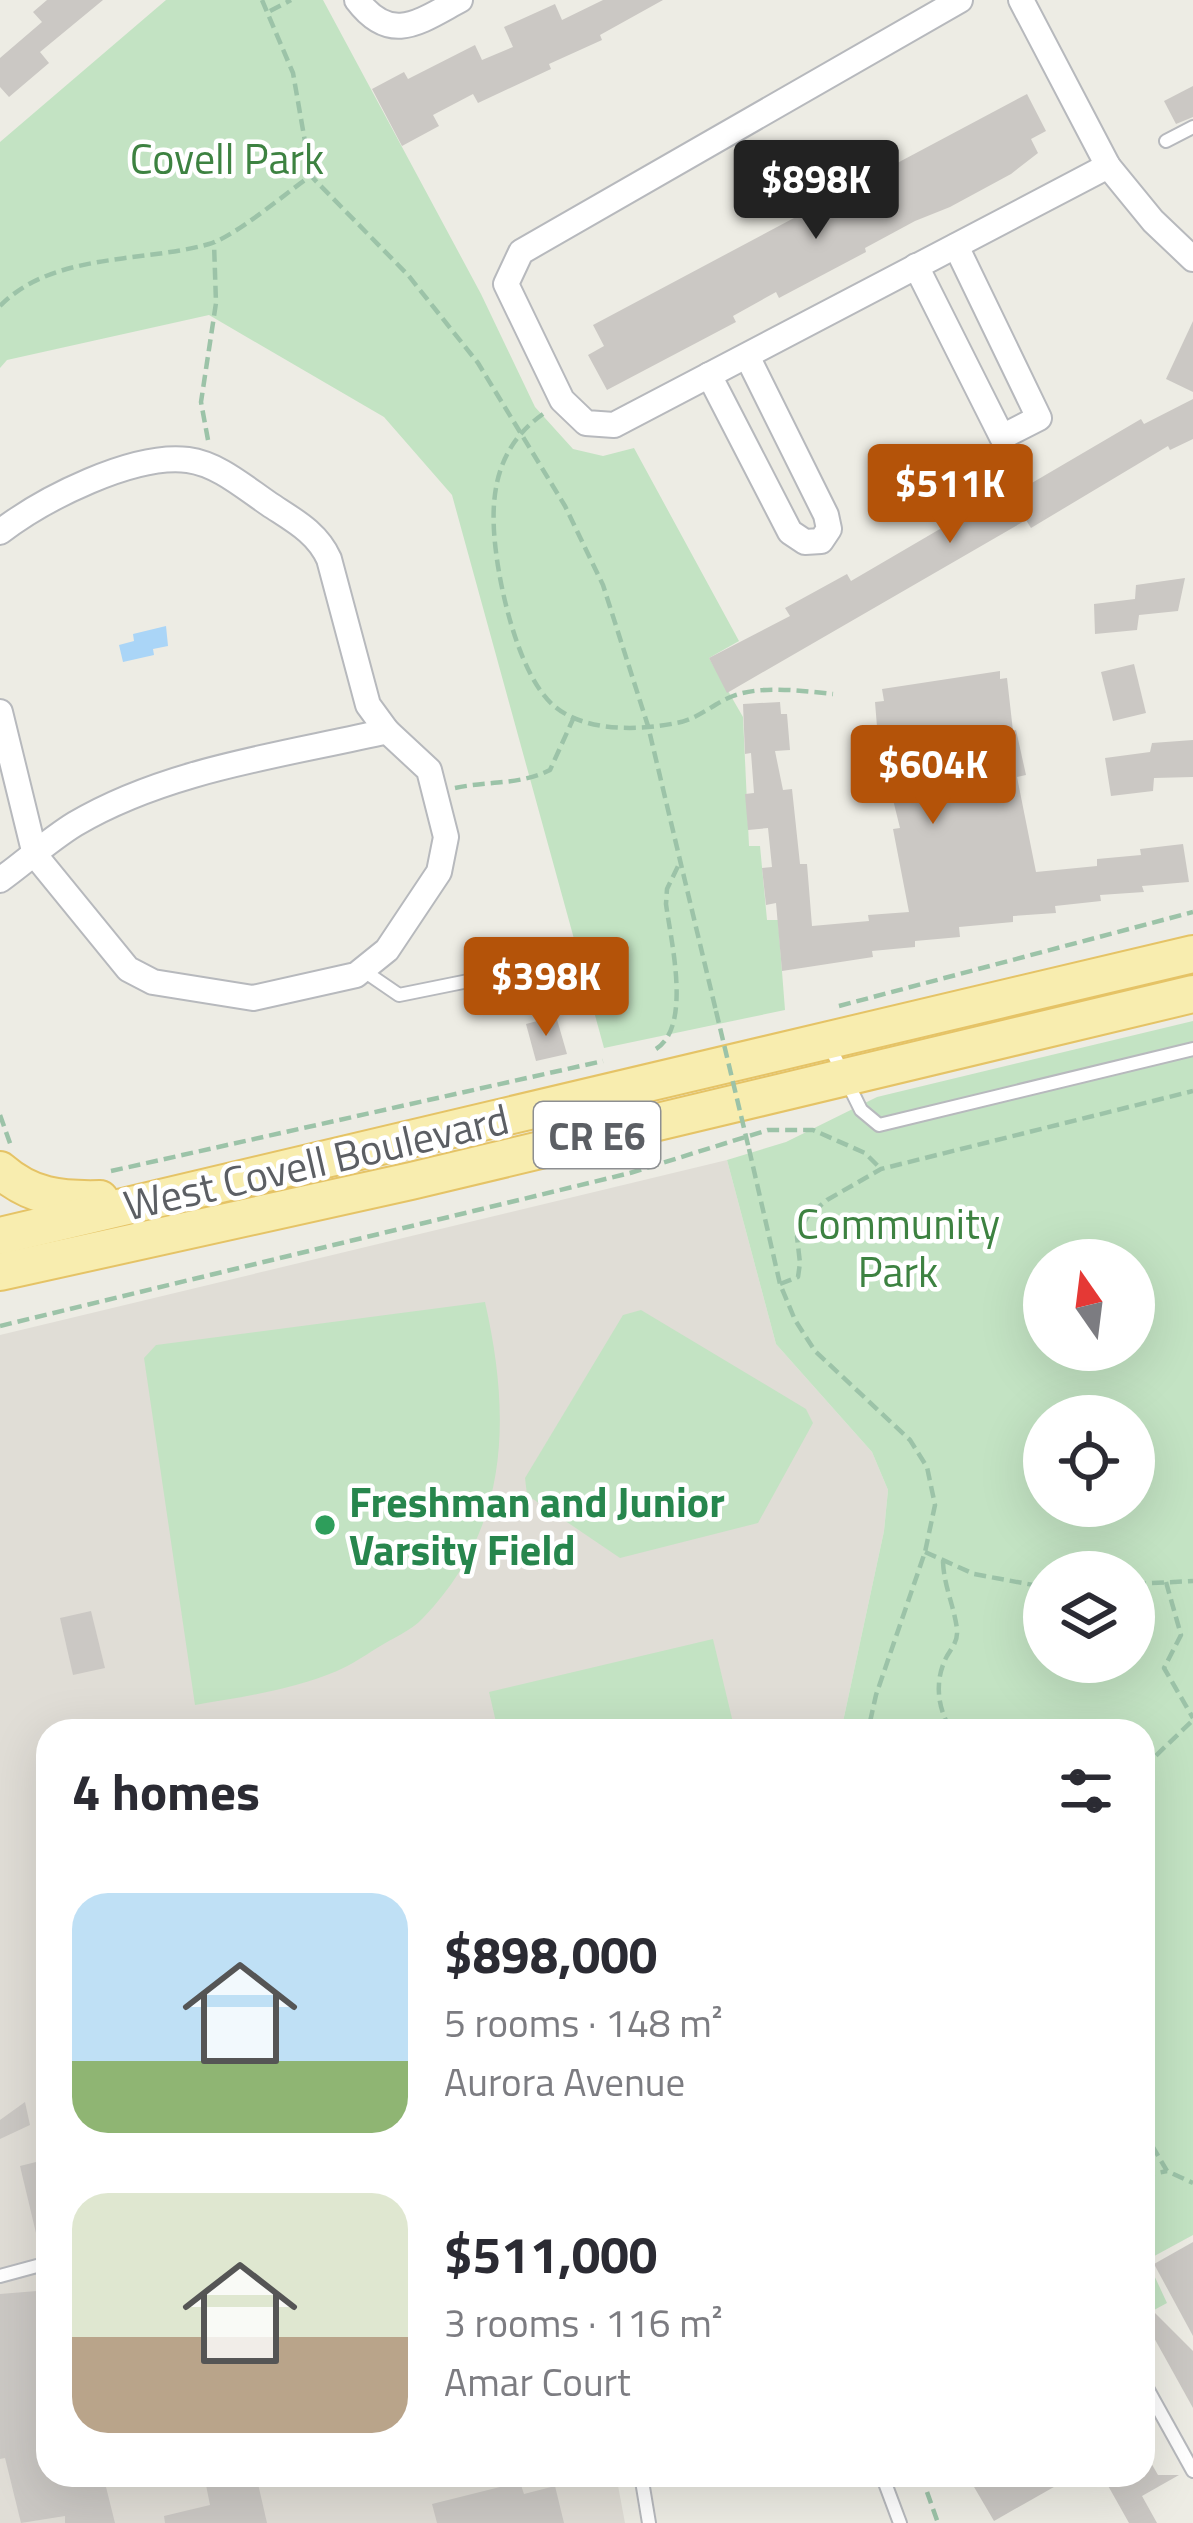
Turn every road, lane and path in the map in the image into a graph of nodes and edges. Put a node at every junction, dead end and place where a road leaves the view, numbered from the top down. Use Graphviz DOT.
graph roads {
  1 [pos="262,0"];
  2 [pos="291,0"];
  3 [pos="357,0"];
  4 [pos="460,0"];
  5 [pos="960,0"];
  6 [pos="1021,0"];
  7 [pos="270,11"];
  8 [pos="1193,127"];
  9 [pos="1166,141"];
  10 [pos="1108,166"];
  11 [pos="311,176"];
  12 [pos="214,243"];
  13 [pos="956,246"];
  14 [pos="1193,259"];
  15 [pos="916,266"];
  16 [pos="0,306"];
  17 [pos="747,356"];
  18 [pos="709,375"];
  19 [pos="562,400"];
  20 [pos="521,429"];
  21 [pos="213,466"];
  22 [pos="0,532"];
  23 [pos="833,694"];
  24 [pos="0,712"];
  25 [pos="574,717"];
  26 [pos="648,726"];
  27 [pos="387,731"];
  28 [pos="435,792"];
  29 [pos="35,855"];
  30 [pos="680,862"];
  31 [pos="0,880"];
  32 [pos="1193,912"];
  33 [pos="1193,954"];
  34 [pos="364,971"];
  35 [pos="488,977"];
  36 [pos="1193,994"];
  37 [pos="724,1035"];
  38 [pos="703,1040"];
  39 [pos="831,1042"];
  40 [pos="682,1044"];
  41 [pos="660,1048"];
  42 [pos="1193,1049"];
  43 [pos="638,1054"];
  44 [pos="615,1059"];
  45 [pos="1193,1091"];
  46 [pos="0,1115"];
  47 [pos="10,1164"];
  48 [pos="881,1169"];
  49 [pos="103,1173"];
  50 [pos="164,1197"];
  51 [pos="0,1236"];
  52 [pos="0,1272"];
  53 [pos="780,1284"];
  54 [pos="0,1326"];
  55 [pos="925,1552"];
  56 [pos="943,1562"];
  57 [pos="1193,1581"];
  58 [pos="1023,1582"];
  59 [pos="1166,1582"];
  60 [pos="1155,1583"];
  61 [pos="870,1719"];
  62 [pos="944,1719"];
  63 [pos="1193,1719"];
  64 [pos="1155,1756"];
  65 [pos="1155,2150"];
  66 [pos="1167,2171"];
  67 [pos="1155,2174"];
  68 [pos="1193,2183"];
  69 [pos="36,2267"];
  70 [pos="0,2276"];
  71 [pos="1155,2403"];
  72 [pos="1193,2471"];
  73 [pos="643,2487"];
  74 [pos="887,2487"];
  75 [pos="925,2487"];
  76 [pos="650,2523"];
  77 [pos="900,2523"];
  78 [pos="938,2523"];
  1 -- 7 [label="path"];
  2 -- 7 [label="path"];
  3 -- 4 [label="street"];
  5 -- 19 [label="street"];
  6 -- 10 [label="street"];
  7 -- 11 [label="path"];
  8 -- 9 [label="lane"];
  10 -- 13 [label="street"];
  10 -- 14 [label="street"];
  11 -- 12 [label="path"];
  11 -- 20 [label="path"];
  12 -- 16 [label="path"];
  12 -- 21 [label="path"];
  13 -- 15 [label="street"];
  13 -- 15 [label="street"];
  15 -- 17 [label="street"];
  17 -- 18 [label="street"];
  17 -- 18 [label="street"];
  18 -- 19 [label="street"];
  19 -- 20 [label="path"];
  20 -- 25 [label="path"];
  20 -- 26 [label="path"];
  21 -- 22 [label="street"];
  21 -- 27 [label="street"];
  23 -- 26 [label="path"];
  24 -- 29 [label="street"];
  25 -- 26 [label="path"];
  25 -- 28 [label="path"];
  26 -- 30 [label="path"];
  27 -- 28 [label="street"];
  27 -- 29 [label="street"];
  28 -- 34 [label="street"];
  29 -- 31 [label="street"];
  29 -- 34 [label="street"];
  30 -- 41 [label="path"];
  30 -- 53 [label="path, bridge"];
  32 -- 39 [label="path"];
  33 -- 39 [label="main road, West Covell Boulevard / CR E6"];
  34 -- 35 [label="lane"];
  36 -- 39 [label="main road, West Covell Boulevard / CR E6"];
  37 -- 38 [label="path"];
  39 -- 42 [label="lane"];
  39 -- 50 [label="main road, West Covell Boulevard / CR E6"];
  39 -- 52 [label="main road, West Covell Boulevard / CR E6"];
  40 -- 41 [label="path"];
  41 -- 43 [label="path"];
  44 -- 49 [label="path"];
  45 -- 48 [label="path"];
  46 -- 47 [label="path"];
  47 -- 50 [label="main road"];
  48 -- 53 [label="path"];
  48 -- 54 [label="path"];
  50 -- 51 [label="main road, West Covell Boulevard / CR E6"];
  53 -- 55 [label="path"];
  55 -- 56 [label="path"];
  55 -- 61 [label="path"];
  56 -- 58 [label="path"];
  56 -- 62 [label="path"];
  57 -- 59 [label="path"];
  59 -- 60 [label="path"];
  59 -- 63 [label="path"];
  63 -- 64 [label="path"];
  65 -- 66 [label="path"];
  66 -- 67 [label="path"];
  66 -- 68 [label="path"];
  69 -- 70 [label="lane"];
  71 -- 72 [label="lane"];
  73 -- 76 [label="lane"];
  74 -- 77 [label="lane"];
  75 -- 78 [label="path"];
}
